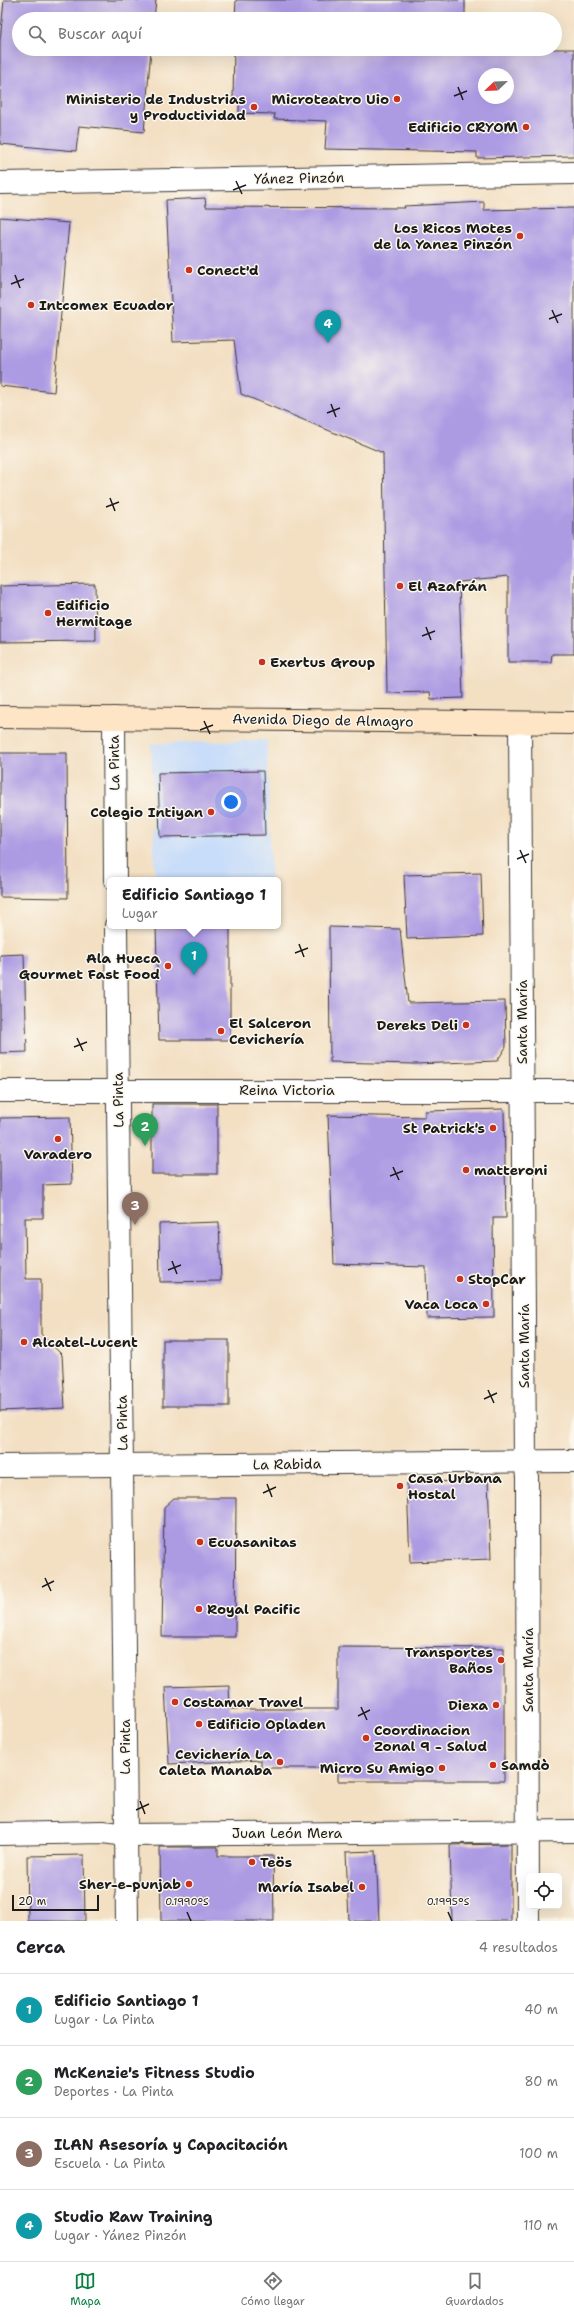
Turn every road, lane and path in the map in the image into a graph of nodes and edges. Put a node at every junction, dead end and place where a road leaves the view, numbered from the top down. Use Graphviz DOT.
graph roads {
  1 [pos="574,173"];
  2 [pos="0,183"];
  3 [pos="0,717"];
  4 [pos="114,718"];
  5 [pos="520,723"];
  6 [pos="574,723"];
  7 [pos="115,877"];
  8 [pos="116,929"];
  9 [pos="118,1090"];
  10 [pos="0,1091"];
  11 [pos="523,1091"];
  12 [pos="574,1091"];
  13 [pos="525,1461"];
  14 [pos="574,1461"];
  15 [pos="123,1465"];
  16 [pos="0,1466"];
  17 [pos="528,1831"];
  18 [pos="574,1831"];
  19 [pos="0,1834"];
  20 [pos="126,1835"];
  21 [pos="127,1921"];
  22 [pos="528,1921"];
  1 -- 2 [label="street, Yánez Pinzón"];
  3 -- 4 [label="street, Avenida Diego de Almagro"];
  4 -- 5 [label="street, Avenida Diego de Almagro"];
  4 -- 7 [label="street, La Pinta"];
  5 -- 6 [label="street, Avenida Diego de Almagro"];
  5 -- 11 [label="street, Santa María"];
  8 -- 9 [label="street, La Pinta"];
  9 -- 10 [label="street, Reina Victoria"];
  9 -- 11 [label="street, Reina Victoria"];
  9 -- 15 [label="street, La Pinta"];
  11 -- 12 [label="street, Reina Victoria"];
  11 -- 13 [label="street, Santa María"];
  13 -- 14 [label="street, La Rabida"];
  13 -- 15 [label="street, La Rabida"];
  13 -- 17 [label="street, Santa María"];
  15 -- 16 [label="street, La Rabida"];
  15 -- 20 [label="street, La Pinta"];
  17 -- 18 [label="street, Juan León Mera"];
  17 -- 20 [label="street, Juan León Mera"];
  17 -- 22 [label="street, Santa María"];
  19 -- 20 [label="street, Juan León Mera"];
  20 -- 21 [label="street, La Pinta"];
}
